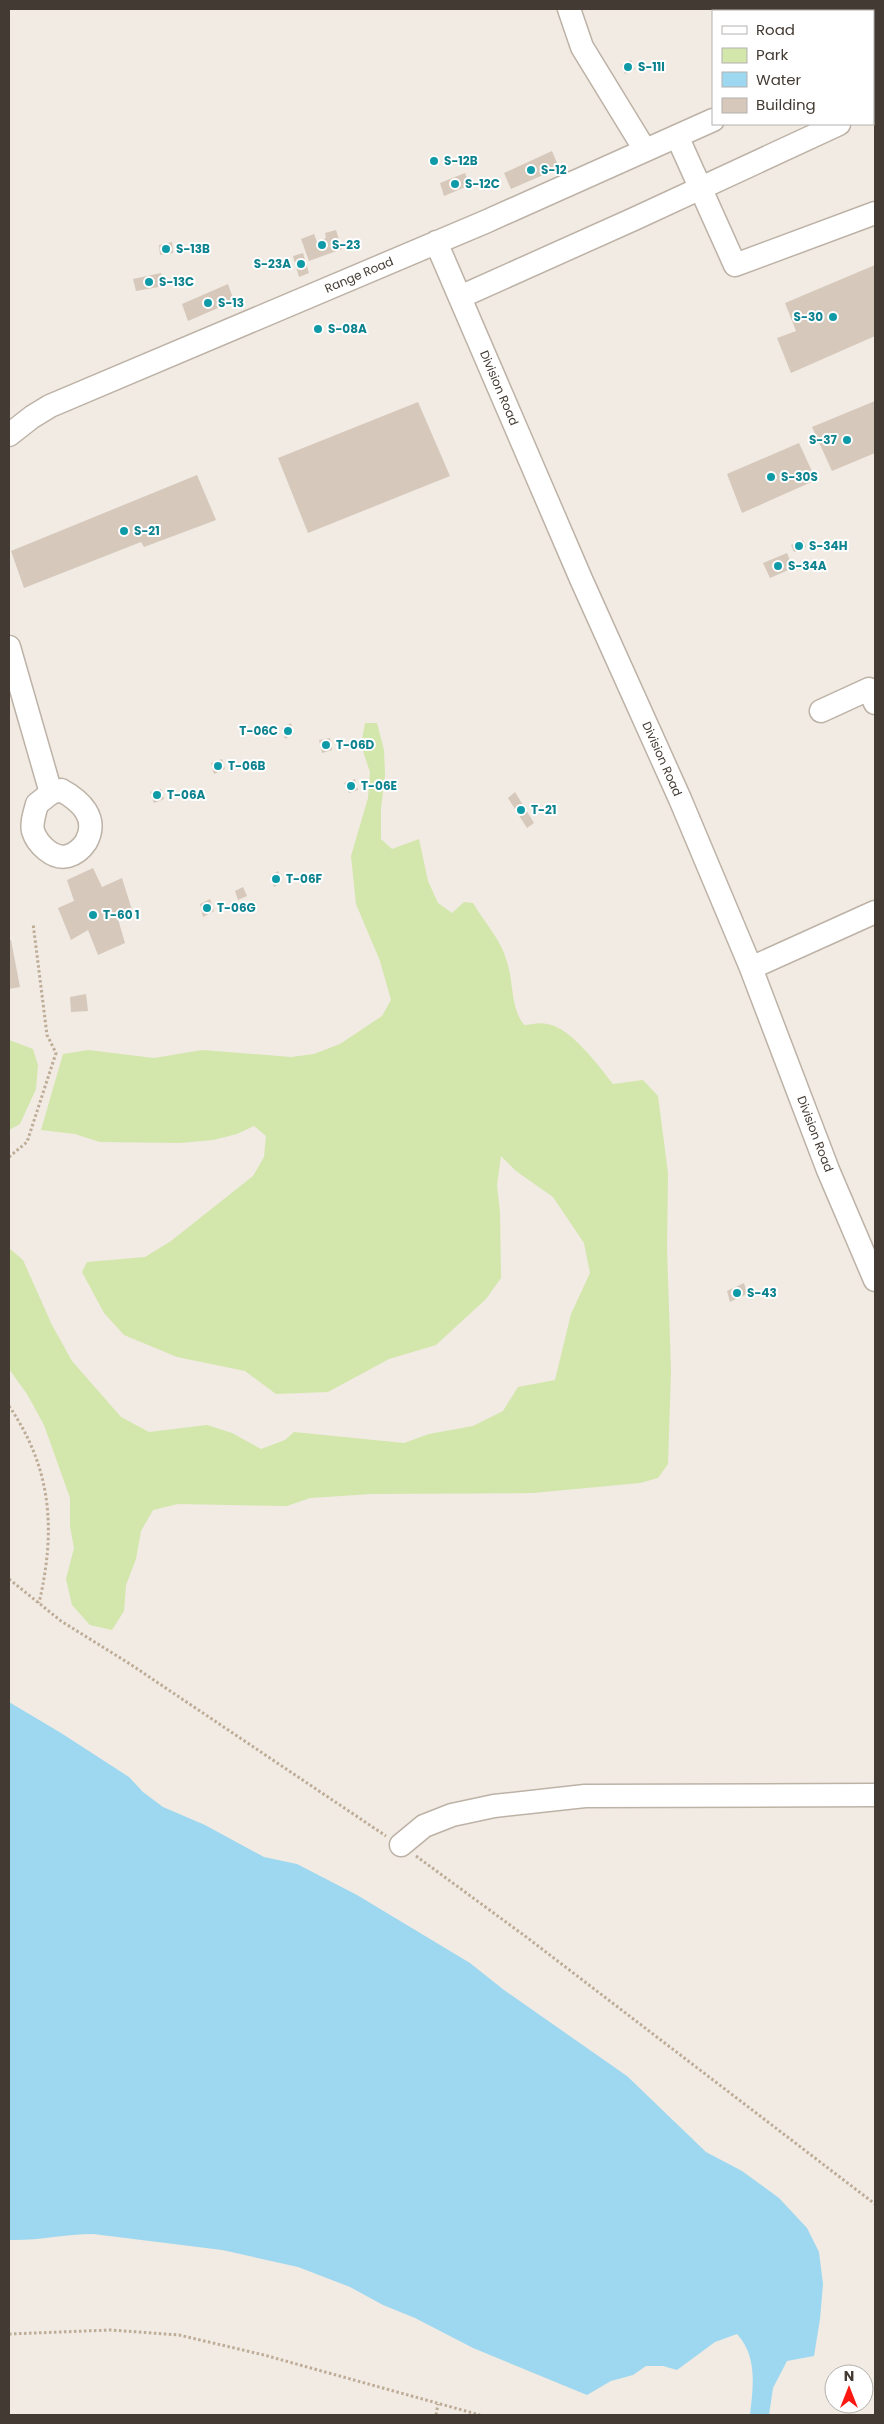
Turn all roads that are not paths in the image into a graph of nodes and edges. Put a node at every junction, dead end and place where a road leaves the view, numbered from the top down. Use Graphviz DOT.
graph roads {
  1 [pos="569,9"];
  2 [pos="712,120"];
  3 [pos="837,125"];
  4 [pos="677,136"];
  5 [pos="645,150"];
  6 [pos="701,188"];
  7 [pos="875,213"];
  8 [pos="436,242"];
  9 [pos="460,297"];
  10 [pos="12,427"];
  11 [pos="9,647"];
  12 [pos="875,703"];
  13 [pos="821,710"];
  14 [pos="51,793"];
  15 [pos="875,912"];
  16 [pos="751,968"];
  17 [pos="875,1280"];
  18 [pos="875,1795"];
  19 [pos="401,1845"];
  1 -- 5 [label="street"];
  2 -- 4 [label="street, Range Road"];
  3 -- 6 [label="street"];
  4 -- 5 [label="street, Range Road"];
  4 -- 6 [label="street"];
  5 -- 8 [label="street, Range Road"];
  6 -- 7 [label="street"];
  6 -- 9 [label="street"];
  8 -- 9 [label="street, Division Road"];
  8 -- 10 [label="street, Range Road"];
  9 -- 16 [label="street, Division Road"];
  11 -- 14 [label="street"];
  12 -- 13 [label="street"];
  15 -- 16 [label="street"];
  16 -- 17 [label="street, Division Road"];
  18 -- 19 [label="street"];
}
